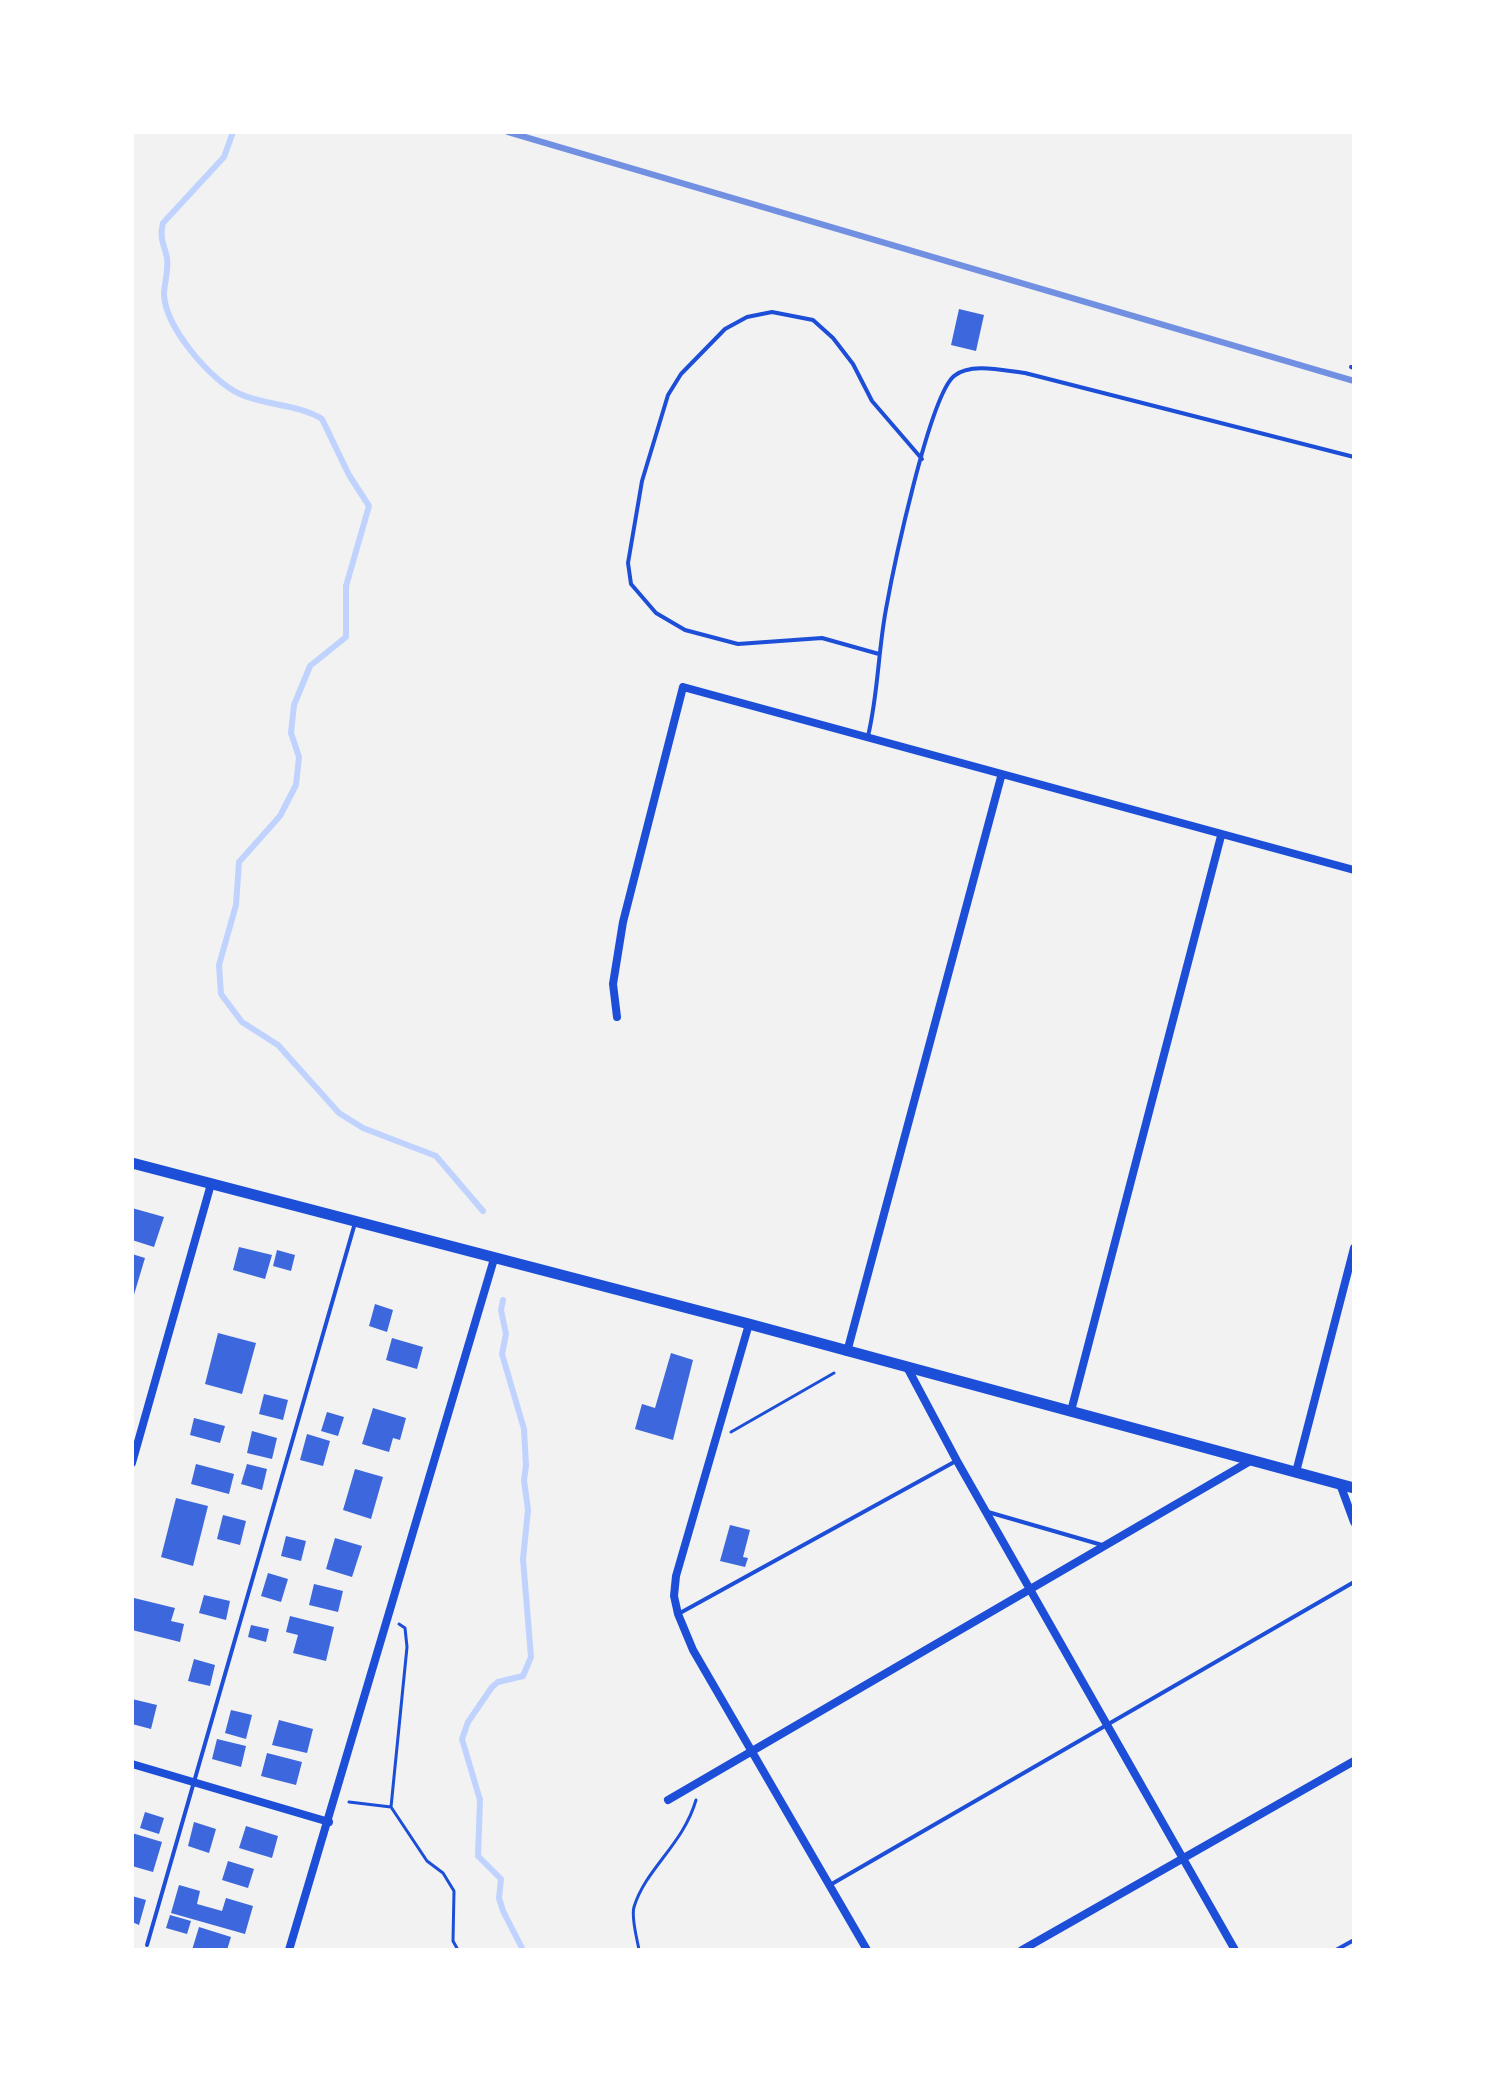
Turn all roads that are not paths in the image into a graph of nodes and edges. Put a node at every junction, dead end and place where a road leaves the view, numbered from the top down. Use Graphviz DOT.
graph roads {
  1 [pos="1354,457"];
  2 [pos="922,459"];
  3 [pos="879,654"];
  4 [pos="868,739"];
  5 [pos="1001,777"];
  6 [pos="1221,836"];
  7 [pos="1354,870"];
  8 [pos="617,1017"];
  9 [pos="132,1163"];
  10 [pos="211,1184"];
  11 [pos="356,1221"];
  12 [pos="1354,1248"];
  13 [pos="494,1259"];
  14 [pos="749,1324"];
  15 [pos="847,1352"];
  16 [pos="908,1369"];
  17 [pos="1071,1411"];
  18 [pos="1252,1460"];
  19 [pos="957,1461"];
  20 [pos="132,1463"];
  21 [pos="1296,1472"];
  22 [pos="1340,1484"];
  23 [pos="1354,1488"];
  24 [pos="986,1511"];
  25 [pos="1354,1522"];
  26 [pos="1107,1546"];
  27 [pos="1354,1582"];
  28 [pos="1032,1589"];
  29 [pos="678,1614"];
  30 [pos="1107,1724"];
  31 [pos="753,1752"];
  32 [pos="1354,1761"];
  33 [pos="132,1764"];
  34 [pos="192,1782"];
  35 [pos="668,1800"];
  36 [pos="329,1822"];
  37 [pos="1183,1860"];
  38 [pos="830,1885"];
  39 [pos="1354,1940"];
  40 [pos="147,1945"];
  41 [pos="289,1950"];
  42 [pos="867,1950"];
  43 [pos="1022,1950"];
  44 [pos="1235,1950"];
  45 [pos="1336,1950"];
  1 -- 2 [label="lane"];
  2 -- 3 [label="lane"];
  2 -- 3 [label="lane"];
  3 -- 4 [label="lane"];
  4 -- 5 [label="street"];
  4 -- 8 [label="street"];
  5 -- 6 [label="street"];
  5 -- 15 [label="street"];
  6 -- 7 [label="street"];
  6 -- 17 [label="street"];
  9 -- 10 [label="street"];
  10 -- 11 [label="street"];
  10 -- 20 [label="street"];
  11 -- 13 [label="street"];
  11 -- 34 [label="lane"];
  12 -- 21 [label="street"];
  13 -- 14 [label="street"];
  13 -- 36 [label="street"];
  14 -- 15 [label="street"];
  14 -- 29 [label="street"];
  15 -- 16 [label="street"];
  16 -- 17 [label="street"];
  16 -- 19 [label="street"];
  17 -- 18 [label="street"];
  18 -- 21 [label="street"];
  18 -- 26 [label="street"];
  19 -- 24 [label="street"];
  19 -- 29 [label="lane"];
  21 -- 22 [label="street"];
  22 -- 23 [label="street"];
  22 -- 25 [label="street"];
  24 -- 26 [label="lane"];
  24 -- 28 [label="street"];
  26 -- 28 [label="street"];
  27 -- 30 [label="lane"];
  28 -- 30 [label="street"];
  28 -- 31 [label="street"];
  29 -- 31 [label="street"];
  30 -- 37 [label="street"];
  30 -- 38 [label="lane"];
  31 -- 35 [label="street"];
  31 -- 38 [label="street"];
  32 -- 37 [label="street"];
  33 -- 34 [label="street"];
  34 -- 36 [label="street"];
  34 -- 40 [label="lane"];
  36 -- 41 [label="street"];
  37 -- 43 [label="street"];
  37 -- 44 [label="street"];
  38 -- 42 [label="street"];
  39 -- 45 [label="lane"];
}
